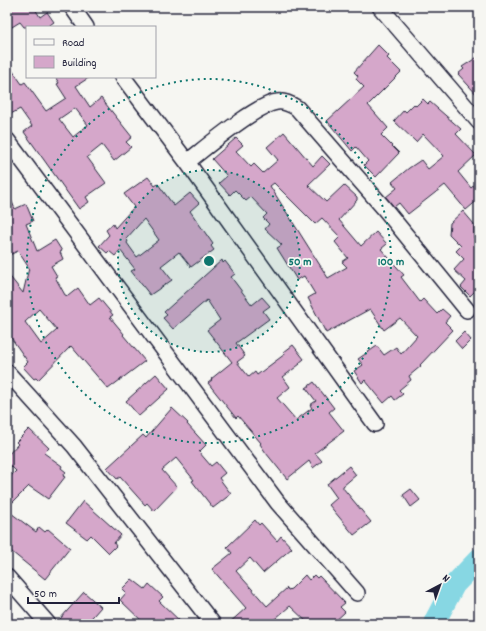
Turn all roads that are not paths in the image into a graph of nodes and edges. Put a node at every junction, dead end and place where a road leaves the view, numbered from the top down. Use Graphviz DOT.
graph roads {
  1 [pos="72,7"];
  2 [pos="380,7"];
  3 [pos="85,26"];
  4 [pos="124,78"];
  5 [pos="479,122"];
  6 [pos="7,140"];
  7 [pos="187,162"];
  8 [pos="467,310"];
  9 [pos="7,372"];
  10 [pos="375,424"];
  11 [pos="7,578"];
  12 [pos="357,593"];
  13 [pos="48,624"];
  14 [pos="213,624"];
  1 -- 3 [label="street"];
  2 -- 5 [label="street"];
  4 -- 7 [label="street"];
  6 -- 12 [label="street"];
  7 -- 8 [label="street"];
  7 -- 10 [label="street"];
  9 -- 14 [label="street"];
  11 -- 13 [label="street"];
}
